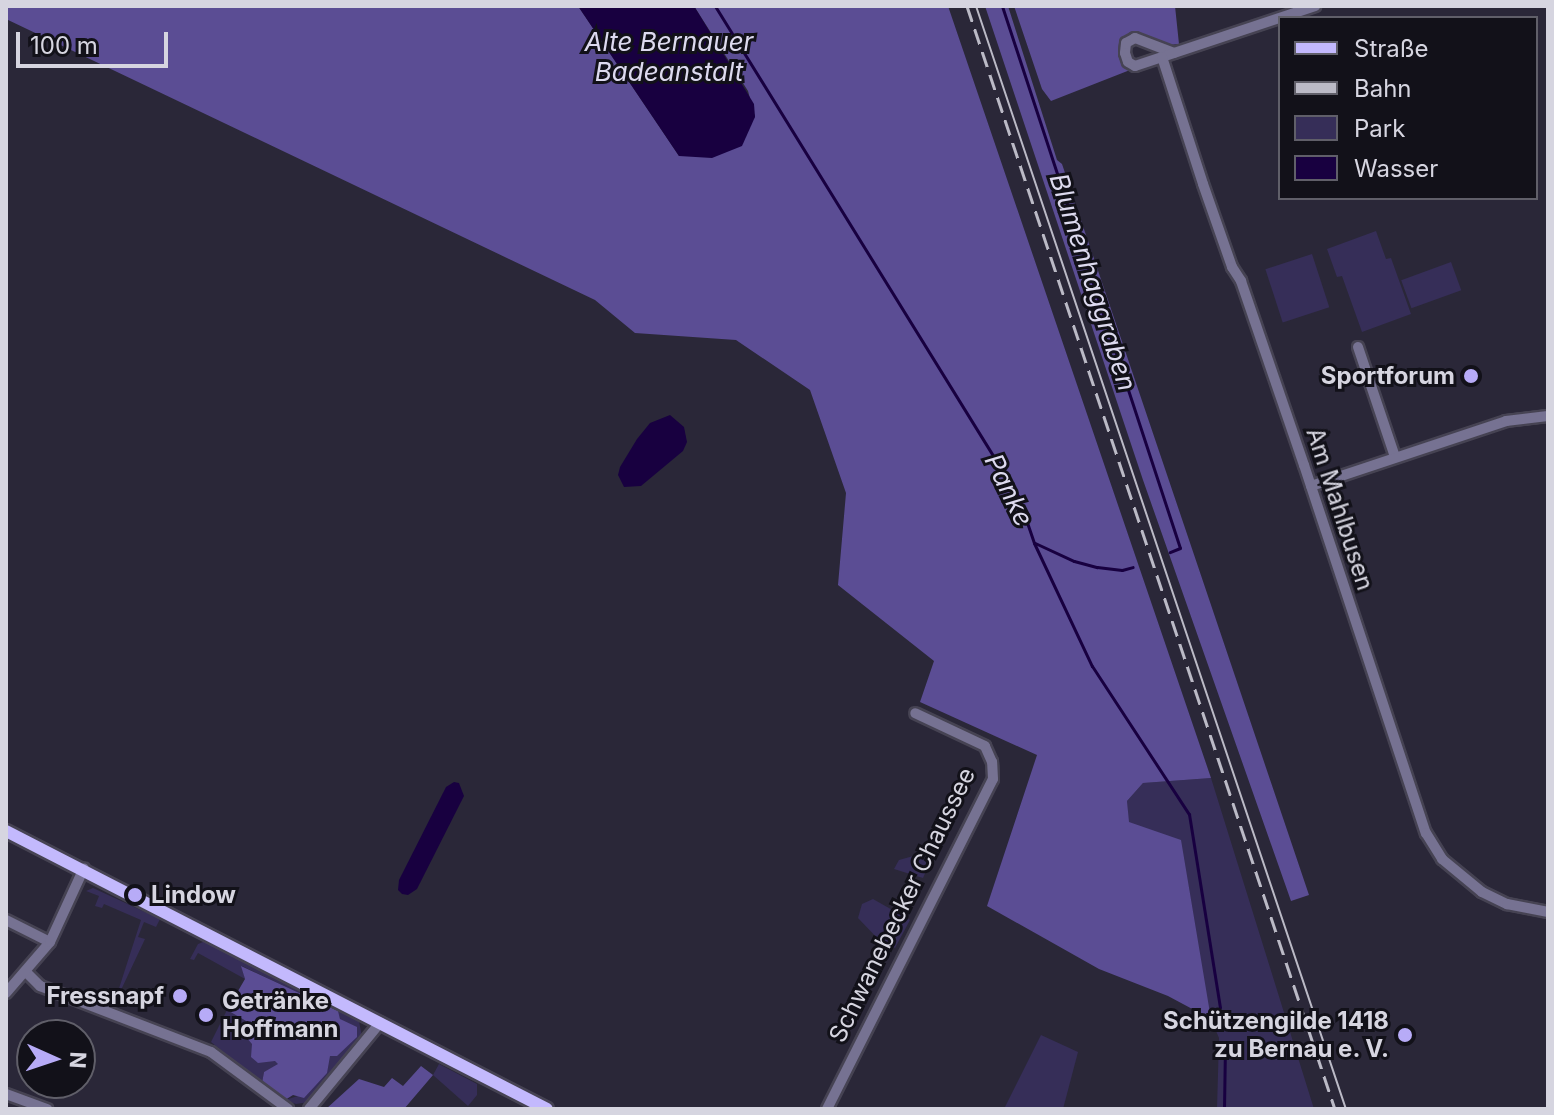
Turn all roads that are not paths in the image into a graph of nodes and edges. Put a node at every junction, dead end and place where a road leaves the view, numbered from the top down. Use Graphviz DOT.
graph roads {
  1 [pos="1315,6"];
  2 [pos="1285,16"];
  3 [pos="1278,18"];
  4 [pos="1174,53"];
  5 [pos="1162,57"];
  6 [pos="1358,347"];
  7 [pos="1548,416"];
  8 [pos="1395,457"];
  9 [pos="1311,486"];
  10 [pos="915,713"];
  11 [pos="6,831"];
  12 [pos="84,868"];
  13 [pos="1548,912"];
  14 [pos="6,920"];
  15 [pos="50,942"];
  16 [pos="26,972"];
  17 [pos="6,993"];
  18 [pos="380,1023"];
  19 [pos="6,1094"];
  20 [pos="47,1109"];
  21 [pos="288,1109"];
  22 [pos="309,1109"];
  23 [pos="547,1109"];
  24 [pos="827,1109"];
  1 -- 2 [label="street"];
  3 -- 4 [label="street"];
  4 -- 5 [label="street"];
  4 -- 5 [label="street"];
  5 -- 9 [label="street, Am Mahlbusen"];
  6 -- 8 [label="street"];
  7 -- 8 [label="street"];
  8 -- 9 [label="street"];
  9 -- 13 [label="street, Am Mahlbusen"];
  10 -- 24 [label="street, Schwanebecker Chaussee"];
  11 -- 12 [label="main road"];
  12 -- 15 [label="street"];
  12 -- 18 [label="main road"];
  14 -- 15 [label="street"];
  15 -- 16 [label="street"];
  16 -- 17 [label="street"];
  16 -- 21 [label="street"];
  18 -- 22 [label="street"];
  18 -- 23 [label="main road"];
  19 -- 20 [label="street"];
}
